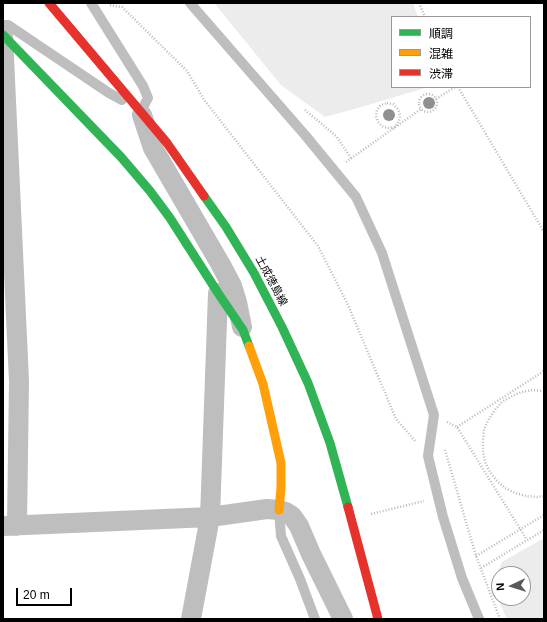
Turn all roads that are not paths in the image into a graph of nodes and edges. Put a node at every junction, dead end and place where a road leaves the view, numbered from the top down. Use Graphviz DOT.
graph roads {
  1 [pos="49,3"];
  2 [pos="91,3"];
  3 [pos="190,3"];
  4 [pos="3,25"];
  5 [pos="3,35"];
  6 [pos="141,111"];
  7 [pos="218,293"];
  8 [pos="243,330"];
  9 [pos="279,510"];
  10 [pos="210,517"];
  11 [pos="10,526"];
  12 [pos="190,619"];
  13 [pos="315,619"];
  14 [pos="343,619"];
  15 [pos="378,619"];
  16 [pos="479,619"];
  1 -- 6 [label="main road, 土成徳島線"];
  2 -- 6 [label="lane"];
  3 -- 16 [label="lane"];
  4 -- 6 [label="lane"];
  5 -- 7 [label="main road"];
  5 -- 11 [label="street"];
  6 -- 8 [label="street"];
  6 -- 15 [label="main road, 土成徳島線"];
  7 -- 8 [label="main road"];
  7 -- 10 [label="street"];
  8 -- 9 [label="main road"];
  9 -- 10 [label="street"];
  9 -- 13 [label="lane"];
  9 -- 14 [label="street"];
  10 -- 11 [label="street"];
  10 -- 12 [label="street"];
}
